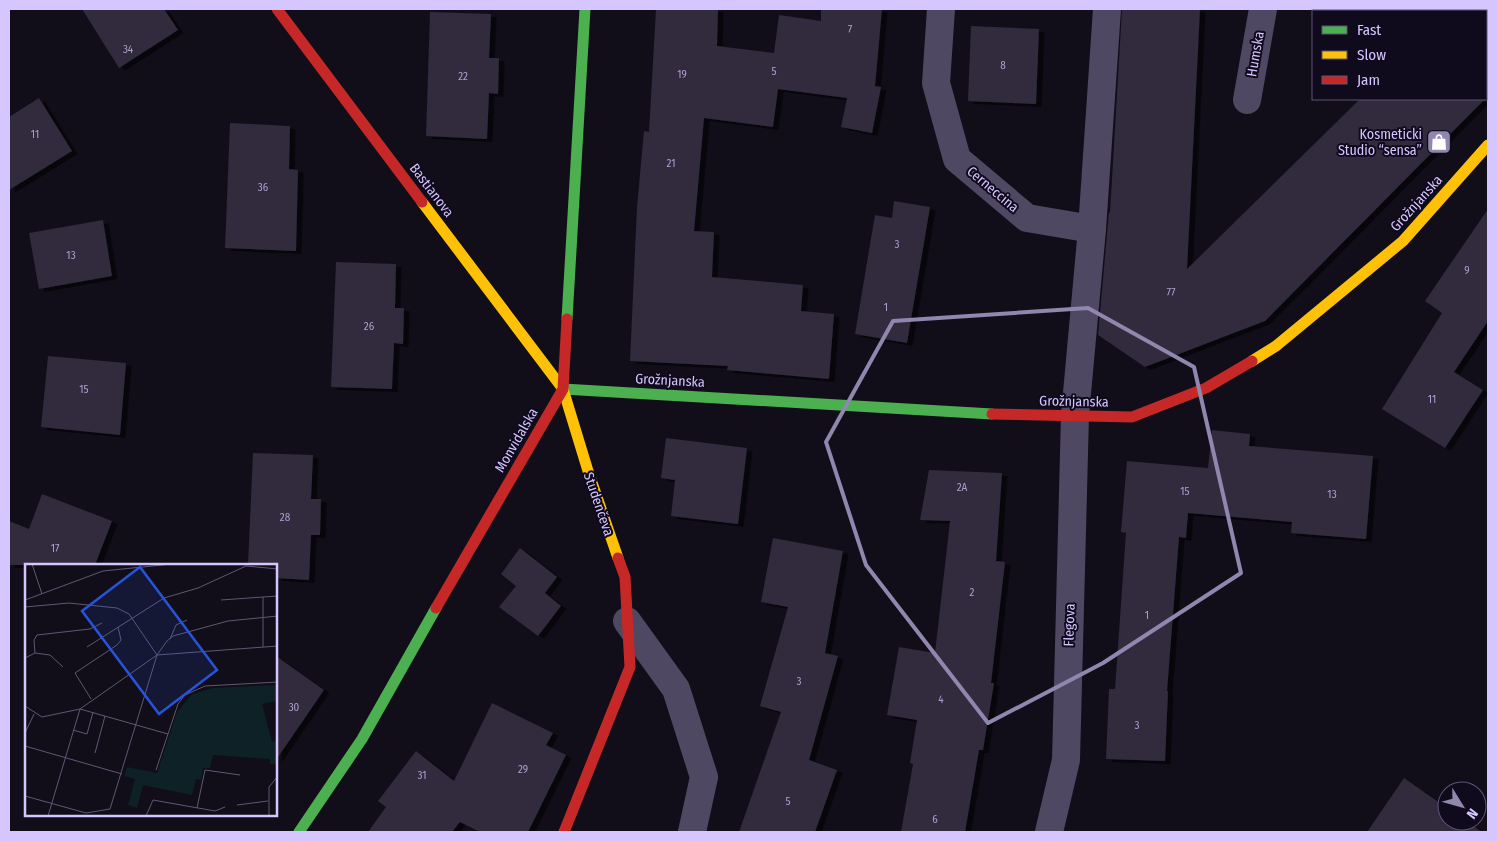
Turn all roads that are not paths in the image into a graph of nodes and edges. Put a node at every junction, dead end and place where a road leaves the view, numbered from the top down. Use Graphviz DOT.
graph roads {
  1 [pos="277,9"];
  2 [pos="585,9"];
  3 [pos="941,9"];
  4 [pos="1108,9"];
  5 [pos="1263,9"];
  6 [pos="1247,100"];
  7 [pos="1488,145"];
  8 [pos="1092,229"];
  9 [pos="563,388"];
  10 [pos="1075,415"];
  11 [pos="627,621"];
  12 [pos="299,832"];
  13 [pos="564,832"];
  14 [pos="692,832"];
  15 [pos="1049,832"];
  1 -- 9 [label="street, Bastianova"];
  2 -- 9 [label="street, Monvidalska"];
  3 -- 8 [label="street, Cerneccina"];
  4 -- 8 [label="street"];
  5 -- 6 [label="street, Humska"];
  7 -- 10 [label="street, Grožnjanska"];
  8 -- 10 [label="street"];
  9 -- 10 [label="street, Grožnjanska"];
  9 -- 11 [label="street, Studenčeva"];
  9 -- 12 [label="street, Monvidalska"];
  10 -- 15 [label="street, Flegova"];
  11 -- 13 [label="street, Studenčeva"];
  11 -- 14 [label="street"];
}
